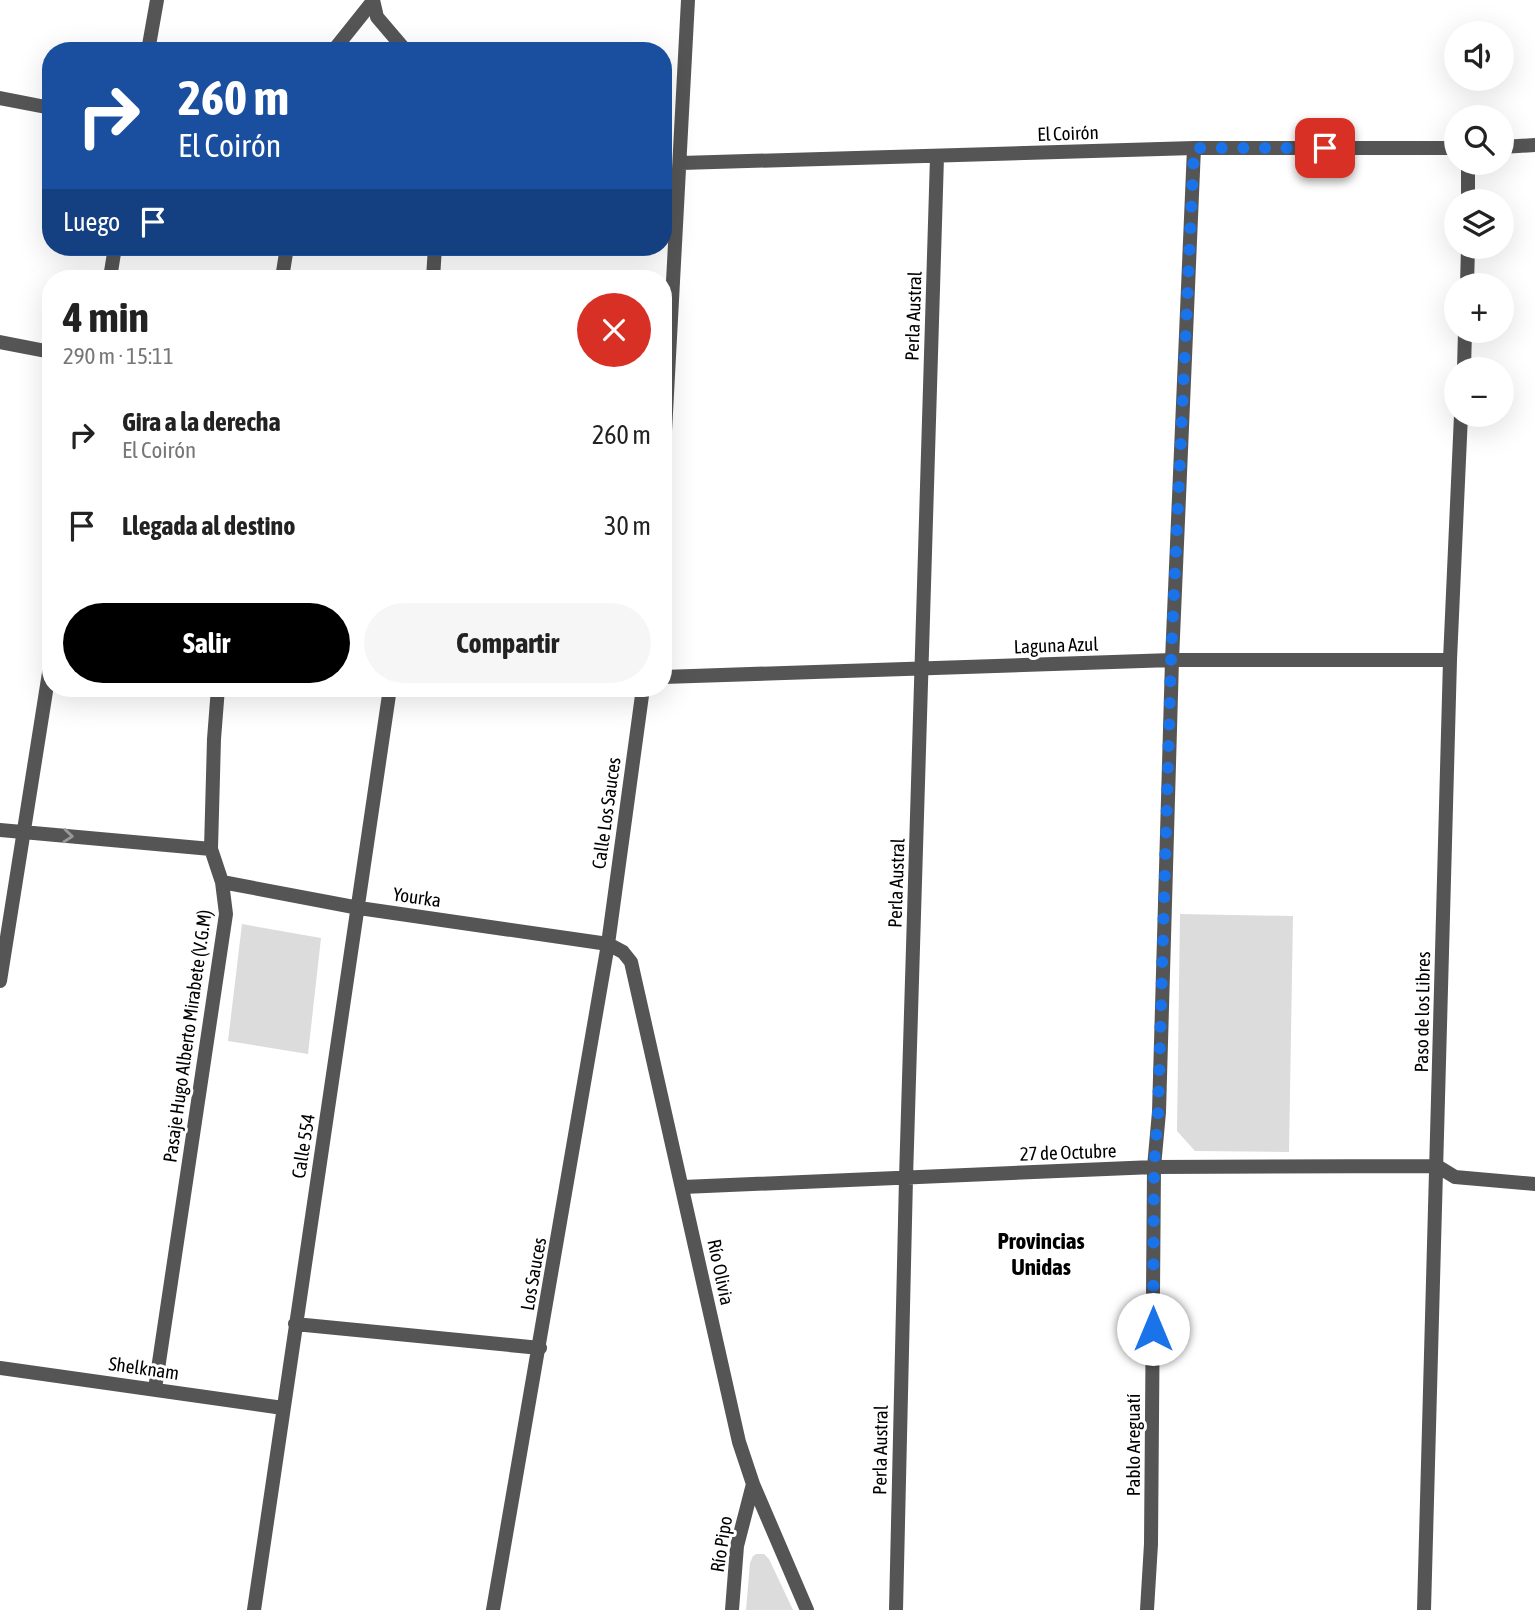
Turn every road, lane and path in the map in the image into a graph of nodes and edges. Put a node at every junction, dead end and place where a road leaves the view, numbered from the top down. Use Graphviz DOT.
graph roads {
  1 [pos="157,0"];
  2 [pos="688,0"];
  3 [pos="373,1"];
  4 [pos="150,42"];
  5 [pos="340,42"];
  6 [pos="398,42"];
  7 [pos="0,97"];
  8 [pos="42,105"];
  9 [pos="1535,145"];
  10 [pos="1514,146"];
  11 [pos="1194,148"];
  12 [pos="1444,148"];
  13 [pos="937,157"];
  14 [pos="681,163"];
  15 [pos="672,314"];
  16 [pos="0,342"];
  17 [pos="42,350"];
  18 [pos="1460,427"];
  19 [pos="1171,660"];
  20 [pos="1450,660"];
  21 [pos="922,669"];
  22 [pos="672,677"];
  23 [pos="45,697"];
  24 [pos="217,697"];
  25 [pos="389,697"];
  26 [pos="642,697"];
  27 [pos="0,830"];
  28 [pos="25,832"];
  29 [pos="211,849"];
  30 [pos="222,882"];
  31 [pos="359,908"];
  32 [pos="608,944"];
  33 [pos="0,981"];
  34 [pos="1437,1166"];
  35 [pos="1154,1167"];
  36 [pos="906,1178"];
  37 [pos="1535,1184"];
  38 [pos="683,1187"];
  39 [pos="295,1324"];
  40 [pos="540,1348"];
  41 [pos="0,1368"];
  42 [pos="155,1388"];
  43 [pos="283,1408"];
  44 [pos="753,1484"];
  45 [pos="254,1610"];
  46 [pos="493,1610"];
  47 [pos="732,1610"];
  48 [pos="807,1610"];
  49 [pos="896,1610"];
  50 [pos="1147,1610"];
  51 [pos="1424,1610"];
  1 -- 4 [label="street"];
  2 -- 14 [label="street"];
  3 -- 5 [label="street"];
  3 -- 6 [label="street"];
  7 -- 8 [label="street"];
  9 -- 10 [label="street"];
  11 -- 12 [label="street, El Coirón"];
  11 -- 13 [label="street, El Coirón"];
  11 -- 19 [label="street, Pablo Areguatí"];
  13 -- 14 [label="street, El Coirón"];
  13 -- 21 [label="street, Perla Austral"];
  14 -- 15 [label="street"];
  16 -- 17 [label="street"];
  18 -- 20 [label="street, Paso de los Libres"];
  19 -- 20 [label="street, Laguna Azul"];
  19 -- 21 [label="street, Laguna Azul"];
  19 -- 35 [label="street, Pablo Areguatí"];
  20 -- 34 [label="street, Paso de los Libres"];
  21 -- 22 [label="street, Laguna Azul"];
  21 -- 36 [label="street, Perla Austral"];
  23 -- 28 [label="street"];
  24 -- 29 [label="street, Pasaje Hugo Alberto Mirabete (V.G.M)"];
  25 -- 31 [label="street, Calle 554"];
  26 -- 32 [label="street, Calle Los Sauces"];
  27 -- 28 [label="street"];
  28 -- 29 [label="street, one-way"];
  28 -- 33 [label="street"];
  29 -- 30 [label="street, Pasaje Hugo Alberto Mirabete (V.G.M)"];
  30 -- 31 [label="street, Yourka"];
  30 -- 42 [label="street, Pasaje Hugo Alberto Mirabete (V.G.M)"];
  31 -- 32 [label="street, Yourka"];
  31 -- 39 [label="street, Calle 554"];
  32 -- 38 [label="street, Río Olivia"];
  32 -- 40 [label="street, Los Sauces"];
  34 -- 35 [label="street, 27 de Octubre"];
  34 -- 37 [label="street, 27 de Octubre"];
  34 -- 51 [label="street, Paso de los Libres"];
  35 -- 36 [label="street, 27 de Octubre"];
  35 -- 50 [label="street, Pablo Areguatí"];
  36 -- 38 [label="street, 27 de Octubre"];
  36 -- 49 [label="street, Perla Austral"];
  38 -- 44 [label="street, Río Olivia"];
  39 -- 40 [label="street"];
  39 -- 43 [label="street, Calle 554"];
  40 -- 46 [label="street, Los Sauces"];
  41 -- 42 [label="street, Shelknam"];
  42 -- 43 [label="street, Shelknam"];
  43 -- 45 [label="street, Calle 554"];
  44 -- 47 [label="street, Río Pipo"];
  44 -- 48 [label="street, Río Olivia"];
}
